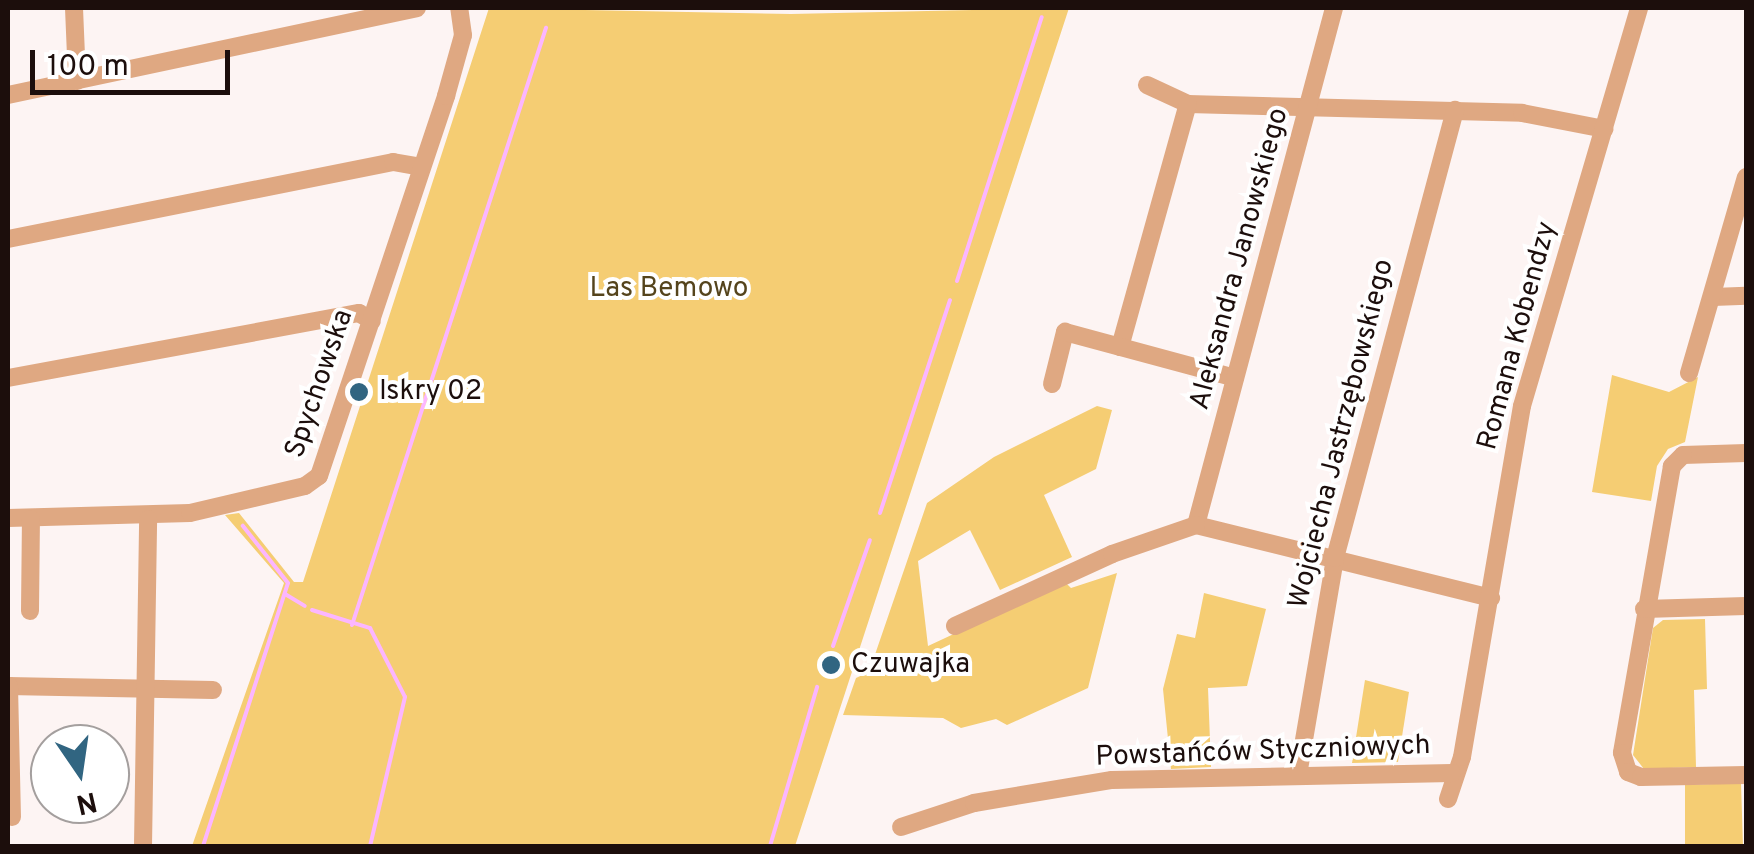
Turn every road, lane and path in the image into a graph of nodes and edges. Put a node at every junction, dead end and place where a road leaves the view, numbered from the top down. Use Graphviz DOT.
graph roads {
  1 [pos="74,8"];
  2 [pos="417,8"];
  3 [pos="460,8"];
  4 [pos="1334,8"];
  5 [pos="1639,8"];
  6 [pos="76,81"];
  7 [pos="1146,85"];
  8 [pos="8,95"];
  9 [pos="1188,104"];
  10 [pos="1311,105"];
  11 [pos="1455,110"];
  12 [pos="1604,129"];
  13 [pos="420,167"];
  14 [pos="1746,177"];
  15 [pos="8,239"];
  16 [pos="1746,296"];
  17 [pos="1712,297"];
  18 [pos="372,321"];
  19 [pos="1120,347"];
  20 [pos="1689,373"];
  21 [pos="8,378"];
  22 [pos="1235,378"];
  23 [pos="1052,384"];
  24 [pos="1746,454"];
  25 [pos="8,518"];
  26 [pos="31,519"];
  27 [pos="148,519"];
  28 [pos="1196,524"];
  29 [pos="1335,558"];
  30 [pos="1491,598"];
  31 [pos="1746,606"];
  32 [pos="1644,609"];
  33 [pos="30,611"];
  34 [pos="956,626"];
  35 [pos="8,686"];
  36 [pos="145,687"];
  37 [pos="213,690"];
  38 [pos="1452,773"];
  39 [pos="1298,775"];
  40 [pos="1746,775"];
  41 [pos="1448,799"];
  42 [pos="12,817"];
  43 [pos="901,826"];
  44 [pos="143,846"];
  1 -- 6 [label="street"];
  2 -- 6 [label="street"];
  3 -- 13 [label="street, Spychowska"];
  4 -- 10 [label="street, Aleksandra Janowskiego"];
  5 -- 12 [label="street, Romana Kobendzy"];
  6 -- 8 [label="street"];
  7 -- 9 [label="street"];
  9 -- 10 [label="street"];
  9 -- 19 [label="street"];
  10 -- 11 [label="street"];
  10 -- 22 [label="street, Aleksandra Janowskiego"];
  11 -- 12 [label="street"];
  11 -- 29 [label="street, Wojciecha Jastrzębowskiego"];
  12 -- 30 [label="street, Romana Kobendzy"];
  13 -- 15 [label="street"];
  13 -- 18 [label="street, Spychowska"];
  14 -- 17 [label="street"];
  16 -- 17 [label="street"];
  17 -- 20 [label="street"];
  18 -- 21 [label="street"];
  18 -- 27 [label="street, Spychowska"];
  19 -- 22 [label="street"];
  19 -- 23 [label="street"];
  22 -- 28 [label="street, Aleksandra Janowskiego"];
  24 -- 32 [label="street"];
  25 -- 26 [label="street, Spychowska"];
  26 -- 27 [label="street, Spychowska"];
  26 -- 33 [label="street"];
  27 -- 36 [label="street"];
  28 -- 29 [label="street"];
  28 -- 34 [label="street"];
  29 -- 30 [label="street"];
  29 -- 39 [label="street, Wojciecha Jastrzębowskiego"];
  30 -- 38 [label="street, Romana Kobendzy"];
  31 -- 32 [label="street"];
  32 -- 40 [label="street"];
  35 -- 36 [label="street"];
  35 -- 42 [label="street"];
  36 -- 37 [label="street"];
  36 -- 44 [label="street"];
  38 -- 39 [label="street, Powstańców Styczniowych"];
  38 -- 41 [label="street, Romana Kobendzy"];
  39 -- 43 [label="street, Powstańców Styczniowych"];
}
